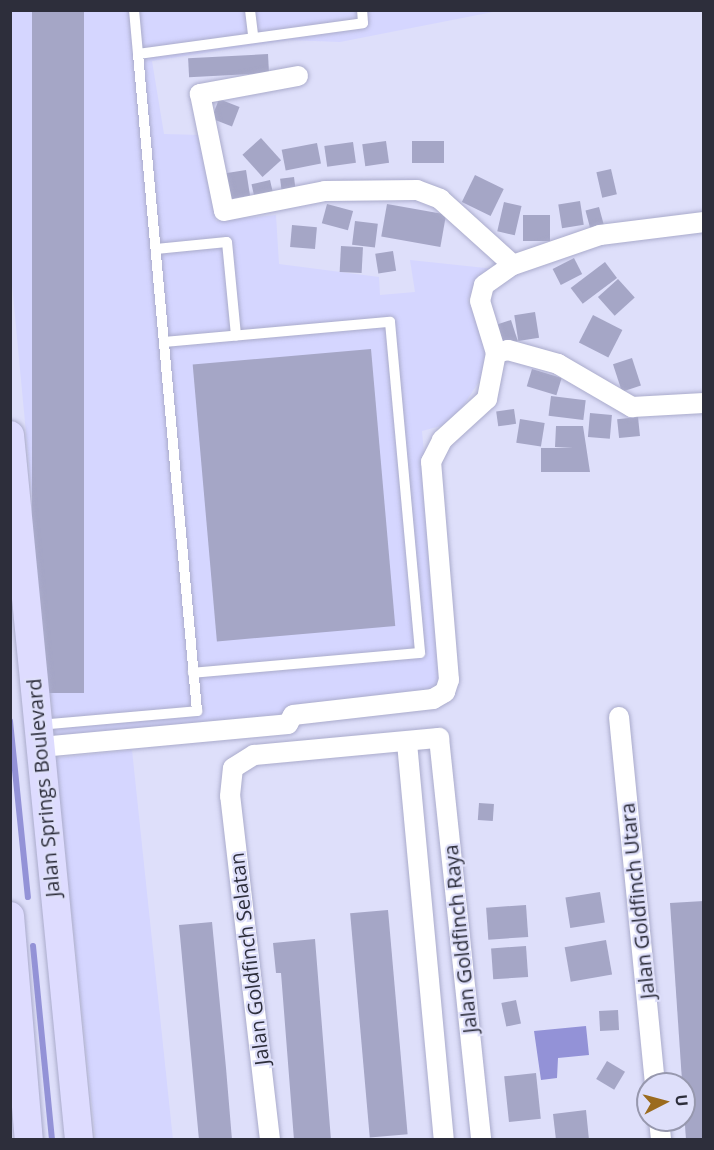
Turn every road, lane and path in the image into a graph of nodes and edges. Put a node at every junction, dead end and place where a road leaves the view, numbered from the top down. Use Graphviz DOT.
graph roads {
  1 [pos="134,10"];
  2 [pos="250,10"];
  3 [pos="362,10"];
  4 [pos="254,36"];
  5 [pos="138,54"];
  6 [pos="298,76"];
  7 [pos="704,222"];
  8 [pos="156,249"];
  9 [pos="513,264"];
  10 [pos="236,336"];
  11 [pos="164,342"];
  12 [pos="496,353"];
  13 [pos="704,403"];
  14 [pos="10,435"];
  15 [pos="194,673"];
  16 [pos="619,717"];
  17 [pos="39,736"];
  18 [pos="407,743"];
  19 [pos="53,906"];
  20 [pos="10,914"];
  21 [pos="460,943"];
  22 [pos="428,948"];
  23 [pos="12,950"];
  24 [pos="654,1072"];
  25 [pos="23,1133"];
  26 [pos="79,1140"];
  27 [pos="270,1140"];
  28 [pos="444,1140"];
  29 [pos="481,1140"];
  1 -- 5 [label="lane"];
  2 -- 4 [label="lane"];
  3 -- 4 [label="lane"];
  4 -- 5 [label="lane"];
  5 -- 8 [label="lane"];
  6 -- 9 [label="street"];
  7 -- 9 [label="street"];
  8 -- 10 [label="lane"];
  8 -- 11 [label="lane"];
  9 -- 12 [label="street"];
  10 -- 11 [label="lane"];
  10 -- 15 [label="lane"];
  11 -- 15 [label="lane"];
  12 -- 13 [label="street"];
  12 -- 17 [label="street"];
  14 -- 17 [label="main road, Jalan Springs Boulevard"];
  15 -- 17 [label="lane"];
  16 -- 24 [label="street, Jalan Goldfinch Utara"];
  17 -- 19 [label="main road, Jalan Springs Boulevard"];
  18 -- 21 [label="street, Jalan Goldfinch Raya"];
  18 -- 22 [label="street, Jalan Goldfinch Raya"];
  18 -- 27 [label="street, Jalan Goldfinch Selatan"];
  19 -- 20 [label="main road"];
  19 -- 26 [label="main road, Jalan Springs Boulevard"];
  20 -- 23 [label="main road"];
  21 -- 22 [label="street"];
  21 -- 29 [label="street, Jalan Goldfinch Raya"];
  22 -- 28 [label="street, Jalan Goldfinch Raya"];
  23 -- 25 [label="main road"];
}
